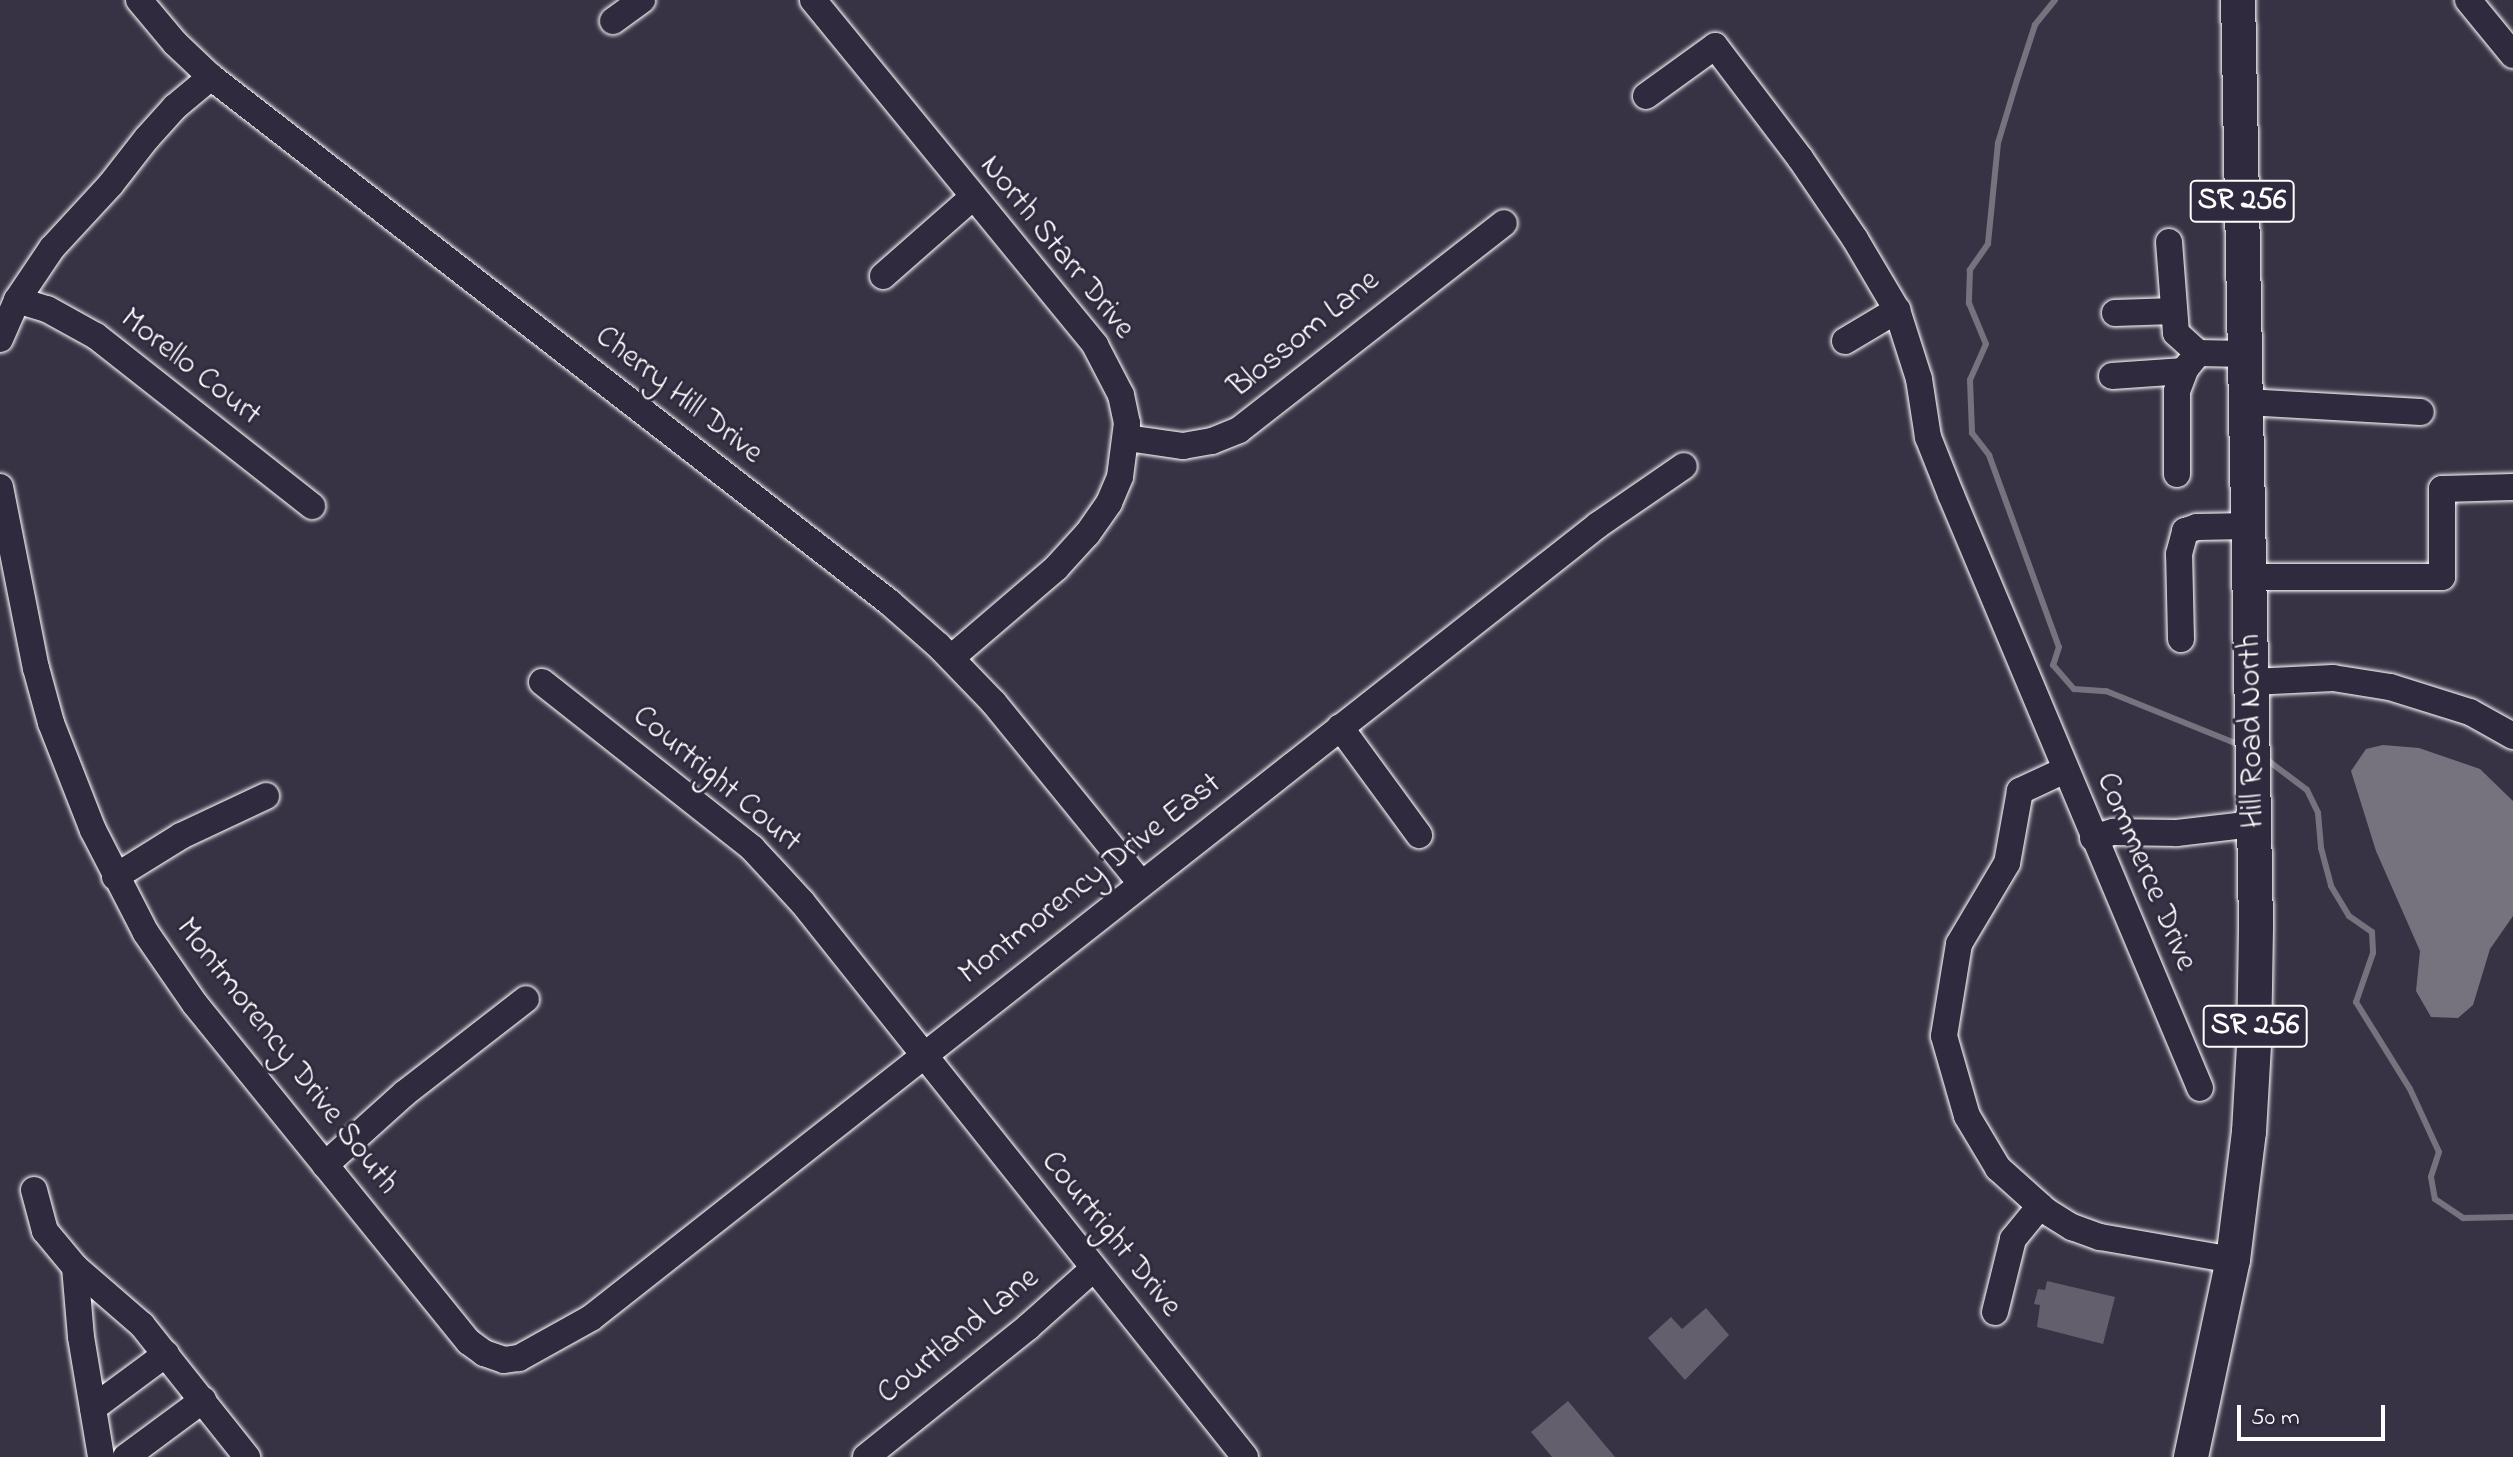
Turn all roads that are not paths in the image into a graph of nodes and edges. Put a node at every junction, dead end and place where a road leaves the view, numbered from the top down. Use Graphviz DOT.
graph roads {
  1 [pos="139,0"];
  2 [pos="642,0"];
  3 [pos="813,0"];
  4 [pos="2238,0"];
  5 [pos="2468,0"];
  6 [pos="613,21"];
  7 [pos="2513,55"];
  8 [pos="211,77"];
  9 [pos="1646,96"];
  10 [pos="973,197"];
  11 [pos="1504,223"];
  12 [pos="2169,242"];
  13 [pos="883,276"];
  14 [pos="17,300"];
  15 [pos="1897,310"];
  16 [pos="2174,311"];
  17 [pos="2115,313"];
  18 [pos="0,339"];
  19 [pos="1845,341"];
  20 [pos="2245,354"];
  21 [pos="2191,362"];
  22 [pos="2112,376"];
  23 [pos="2246,402"];
  24 [pos="2421,412"];
  25 [pos="1127,438"];
  26 [pos="1684,466"];
  27 [pos="2177,474"];
  28 [pos="0,487"];
  29 [pos="2513,487"];
  30 [pos="312,506"];
  31 [pos="2249,526"];
  32 [pos="2250,577"];
  33 [pos="2181,639"];
  34 [pos="951,658"];
  35 [pos="542,682"];
  36 [pos="2252,682"];
  37 [pos="1340,727"];
  38 [pos="2513,736"];
  39 [pos="2065,770"];
  40 [pos="266,796"];
  41 [pos="2254,808"];
  42 [pos="1419,835"];
  43 [pos="2093,838"];
  44 [pos="115,877"];
  45 [pos="1141,883"];
  46 [pos="526,999"];
  47 [pos="925,1054"];
  48 [pos="2200,1088"];
  49 [pos="325,1165"];
  50 [pos="34,1190"];
  51 [pos="2040,1206"];
  52 [pos="2233,1260"];
  53 [pos="75,1267"];
  54 [pos="1093,1269"];
  55 [pos="1995,1312"];
  56 [pos="540,1346"];
  57 [pos="166,1354"];
  58 [pos="203,1400"];
  59 [pos="93,1408"];
  60 [pos="101,1457"];
  61 [pos="126,1457"];
  62 [pos="247,1457"];
  63 [pos="866,1457"];
  64 [pos="1245,1457"];
  65 [pos="2191,1457"];
  1 -- 8 [label="street, Cherry Hill Drive"];
  2 -- 6 [label="street"];
  3 -- 10 [label="street, North Starr Drive"];
  4 -- 20 [label="main road, Hill Road North / SR 256"];
  5 -- 7 [label="street"];
  8 -- 14 [label="street"];
  8 -- 34 [label="street, Cherry Hill Drive"];
  9 -- 15 [label="street, Commerce Drive"];
  10 -- 13 [label="street"];
  10 -- 25 [label="street, North Starr Drive"];
  11 -- 25 [label="street, Blossom Lane"];
  12 -- 16 [label="street"];
  14 -- 18 [label="street"];
  14 -- 30 [label="street, Morello Court"];
  15 -- 19 [label="street"];
  15 -- 39 [label="street, Commerce Drive"];
  16 -- 17 [label="street"];
  16 -- 21 [label="street"];
  20 -- 21 [label="street"];
  20 -- 23 [label="main road, Hill Road North / SR 256"];
  21 -- 22 [label="street"];
  21 -- 27 [label="street"];
  23 -- 24 [label="street"];
  23 -- 31 [label="main road, Hill Road North / SR 256"];
  25 -- 34 [label="street, North Starr Drive"];
  26 -- 37 [label="street, Montmorency Drive East"];
  28 -- 44 [label="street, Montmorency Drive South"];
  29 -- 32 [label="street"];
  31 -- 32 [label="main road, Hill Road North / SR 256"];
  31 -- 33 [label="street"];
  32 -- 36 [label="main road, Hill Road North / SR 256"];
  34 -- 45 [label="street, Cherry Hill Drive"];
  35 -- 47 [label="street, Courtright Court"];
  36 -- 38 [label="street"];
  36 -- 41 [label="main road, Hill Road North / SR 256"];
  37 -- 42 [label="street"];
  37 -- 45 [label="street, Montmorency Drive East"];
  39 -- 43 [label="street, Commerce Drive"];
  39 -- 51 [label="street, Commerce Drive"];
  40 -- 44 [label="street"];
  41 -- 43 [label="street"];
  41 -- 52 [label="main road, Hill Road North / SR 256"];
  43 -- 48 [label="street, Commerce Drive"];
  44 -- 49 [label="street, Montmorency Drive South"];
  45 -- 47 [label="street, Montmorency Drive East"];
  46 -- 49 [label="street"];
  47 -- 54 [label="street, Courtright Drive"];
  47 -- 56 [label="street, Montmorency Drive East"];
  49 -- 56 [label="street, Montmorency Drive South"];
  50 -- 53 [label="street"];
  51 -- 52 [label="street, Commerce Drive"];
  51 -- 55 [label="street"];
  52 -- 65 [label="main road, Hill Road North / SR 256"];
  53 -- 57 [label="street"];
  53 -- 59 [label="street"];
  54 -- 63 [label="street, Courtland Lane"];
  54 -- 64 [label="street, Courtright Drive"];
  57 -- 58 [label="street"];
  57 -- 59 [label="street"];
  58 -- 61 [label="street"];
  58 -- 62 [label="street"];
  59 -- 60 [label="street"];
}
